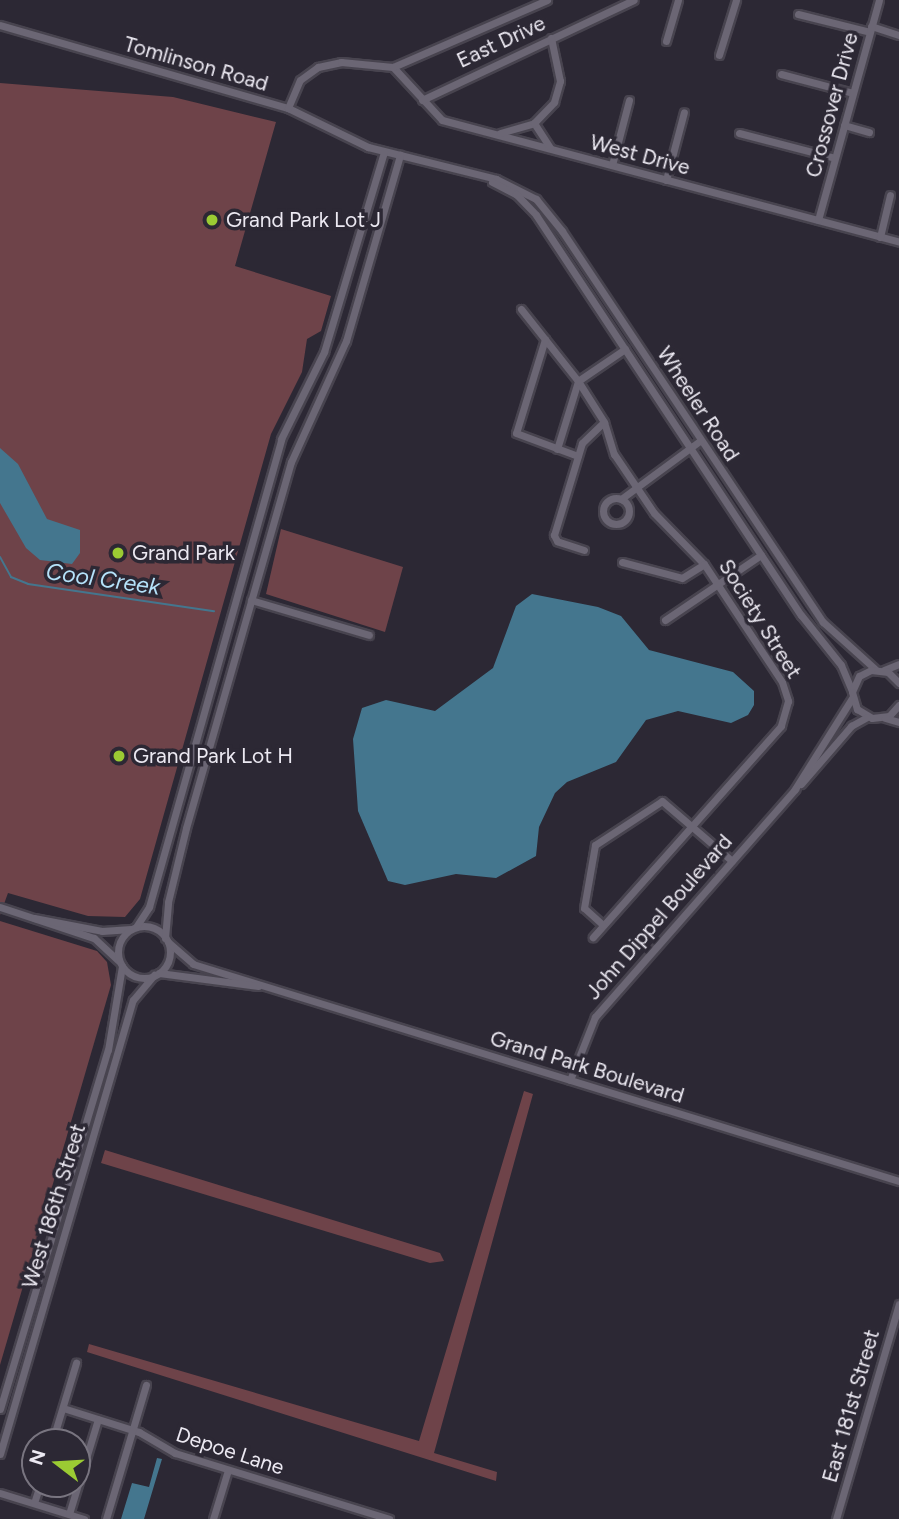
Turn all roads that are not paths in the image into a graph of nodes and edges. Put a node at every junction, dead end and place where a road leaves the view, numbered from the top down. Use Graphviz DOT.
graph roads {
  1 [pos="547,0"];
  2 [pos="634,0"];
  3 [pos="678,0"];
  4 [pos="736,0"];
  5 [pos="879,0"];
  6 [pos="798,14"];
  7 [pos="0,25"];
  8 [pos="871,29"];
  9 [pos="899,35"];
  10 [pos="551,38"];
  11 [pos="666,41"];
  12 [pos="719,55"];
  13 [pos="393,67"];
  14 [pos="780,74"];
  15 [pos="853,93"];
  16 [pos="422,100"];
  17 [pos="629,100"];
  18 [pos="288,108"];
  19 [pos="684,112"];
  20 [pos="534,123"];
  21 [pos="844,125"];
  22 [pos="869,132"];
  23 [pos="496,133"];
  24 [pos="739,133"];
  25 [pos="550,148"];
  26 [pos="380,150"];
  27 [pos="400,155"];
  28 [pos="835,158"];
  29 [pos="612,165"];
  30 [pos="481,177"];
  31 [pos="666,180"];
  32 [pos="890,195"];
  33 [pos="818,220"];
  34 [pos="880,237"];
  35 [pos="899,242"];
  36 [pos="521,309"];
  37 [pos="545,339"];
  38 [pos="625,349"];
  39 [pos="578,381"];
  40 [pos="604,422"];
  41 [pos="701,440"];
  42 [pos="691,447"];
  43 [pos="557,449"];
  44 [pos="578,456"];
  45 [pos="635,486"];
  46 [pos="621,499"];
  47 [pos="258,519"];
  48 [pos="273,523"];
  49 [pos="584,550"];
  50 [pos="761,555"];
  51 [pos="622,562"];
  52 [pos="704,564"];
  53 [pos="716,585"];
  54 [pos="251,600"];
  55 [pos="664,620"];
  56 [pos="369,635"];
  57 [pos="899,664"];
  58 [pos="880,670"];
  59 [pos="899,683"];
  60 [pos="852,695"];
  61 [pos="899,705"];
  62 [pos="867,717"];
  63 [pos="885,717"];
  64 [pos="899,722"];
  65 [pos="795,789"];
  66 [pos="689,824"];
  67 [pos="732,861"];
  68 [pos="0,907"];
  69 [pos="33,918"];
  70 [pos="603,925"];
  71 [pos="133,928"];
  72 [pos="593,937"];
  73 [pos="166,940"];
  74 [pos="121,965"];
  75 [pos="156,974"];
  76 [pos="264,987"];
  77 [pos="570,1080"];
  78 [pos="899,1181"];
  79 [pos="899,1304"];
  80 [pos="76,1363"];
  81 [pos="146,1385"];
  82 [pos="63,1408"];
  83 [pos="0,1409"];
  84 [pos="98,1419"];
  85 [pos="57,1428"];
  86 [pos="133,1430"];
  87 [pos="0,1454"];
  88 [pos="228,1470"];
  89 [pos="0,1493"];
  90 [pos="36,1498"];
  91 [pos="34,1503"];
  92 [pos="69,1514"];
  93 [pos="84,1519"];
  94 [pos="106,1519"];
  95 [pos="213,1519"];
  96 [pos="389,1519"];
  97 [pos="836,1519"];
  1 -- 13 [label="street"];
  2 -- 10 [label="street, East Drive"];
  3 -- 11 [label="street"];
  4 -- 12 [label="street"];
  5 -- 8 [label="street, Crossover Drive"];
  6 -- 8 [label="street"];
  7 -- 18 [label="street, Tomlinson Road"];
  8 -- 9 [label="street"];
  8 -- 15 [label="street, Crossover Drive"];
  10 -- 16 [label="street, East Drive"];
  10 -- 20 [label="street"];
  13 -- 16 [label="street, West Drive"];
  13 -- 18 [label="street"];
  14 -- 15 [label="street"];
  15 -- 21 [label="street, Crossover Drive"];
  16 -- 23 [label="street, West Drive"];
  17 -- 29 [label="street"];
  18 -- 26 [label="street, Tomlinson Road"];
  19 -- 31 [label="street"];
  20 -- 23 [label="street"];
  20 -- 25 [label="street"];
  21 -- 22 [label="street"];
  21 -- 28 [label="street, Crossover Drive"];
  23 -- 25 [label="street, West Drive"];
  24 -- 28 [label="street"];
  25 -- 29 [label="street, West Drive"];
  26 -- 27 [label="street, Wheeler Road"];
  26 -- 47 [label="street"];
  27 -- 30 [label="street, Wheeler Road"];
  27 -- 48 [label="street"];
  28 -- 33 [label="street, Crossover Drive"];
  29 -- 31 [label="street, West Drive"];
  30 -- 38 [label="street, Wheeler Road"];
  30 -- 41 [label="street, Wheeler Road"];
  31 -- 33 [label="street, West Drive"];
  32 -- 34 [label="street"];
  33 -- 34 [label="street, West Drive"];
  34 -- 35 [label="street, West Drive"];
  36 -- 37 [label="street, Society Street"];
  37 -- 39 [label="street, Society Street"];
  37 -- 43 [label="street"];
  38 -- 39 [label="street"];
  38 -- 42 [label="street, Wheeler Road"];
  39 -- 40 [label="street, Society Street"];
  39 -- 43 [label="street"];
  40 -- 44 [label="street"];
  40 -- 45 [label="street, Society Street"];
  41 -- 42 [label="street"];
  41 -- 58 [label="street, Wheeler Road"];
  42 -- 45 [label="street"];
  42 -- 50 [label="street, Wheeler Road"];
  43 -- 44 [label="street"];
  44 -- 49 [label="street"];
  45 -- 46 [label="street"];
  45 -- 52 [label="street, Society Street"];
  47 -- 48 [label="street"];
  47 -- 71 [label="street"];
  48 -- 54 [label="street"];
  50 -- 53 [label="street"];
  50 -- 60 [label="street, Wheeler Road"];
  51 -- 52 [label="street"];
  52 -- 53 [label="street, Society Street"];
  53 -- 55 [label="street"];
  53 -- 66 [label="street, Society Street"];
  54 -- 56 [label="street"];
  54 -- 73 [label="street"];
  57 -- 58 [label="street"];
  58 -- 59 [label="street, Wheeler Road"];
  58 -- 60 [label="street, John Dippel Boulevard"];
  60 -- 62 [label="street, Wheeler Road"];
  60 -- 65 [label="street, John Dippel Boulevard"];
  61 -- 63 [label="street"];
  62 -- 63 [label="street"];
  62 -- 65 [label="street, John Dippel Boulevard"];
  63 -- 64 [label="street"];
  65 -- 67 [label="street, John Dippel Boulevard"];
  66 -- 67 [label="street"];
  66 -- 70 [label="street, Society Street"];
  66 -- 70 [label="street"];
  67 -- 77 [label="street, John Dippel Boulevard"];
  68 -- 69 [label="street"];
  69 -- 71 [label="street"];
  69 -- 74 [label="street"];
  70 -- 72 [label="street, Society Street"];
  71 -- 73 [label="street"];
  71 -- 74 [label="street"];
  73 -- 75 [label="street"];
  73 -- 76 [label="street, Grand Park Boulevard"];
  74 -- 75 [label="street"];
  74 -- 83 [label="street, West 186th Street"];
  75 -- 76 [label="street, Grand Park Boulevard"];
  75 -- 87 [label="street, West 186th Street"];
  76 -- 77 [label="street, Grand Park Boulevard"];
  77 -- 78 [label="street, Grand Park Boulevard"];
  79 -- 97 [label="street, East 181st Street"];
  80 -- 82 [label="street"];
  81 -- 86 [label="street"];
  82 -- 84 [label="street, Depoe Lane"];
  82 -- 85 [label="street"];
  84 -- 86 [label="street, Depoe Lane"];
  84 -- 92 [label="street"];
  86 -- 88 [label="street, Depoe Lane"];
  86 -- 94 [label="street"];
  88 -- 95 [label="street"];
  88 -- 96 [label="street, Depoe Lane"];
  89 -- 91 [label="street"];
  90 -- 91 [label="street"];
  91 -- 92 [label="street"];
  92 -- 93 [label="street"];
}
